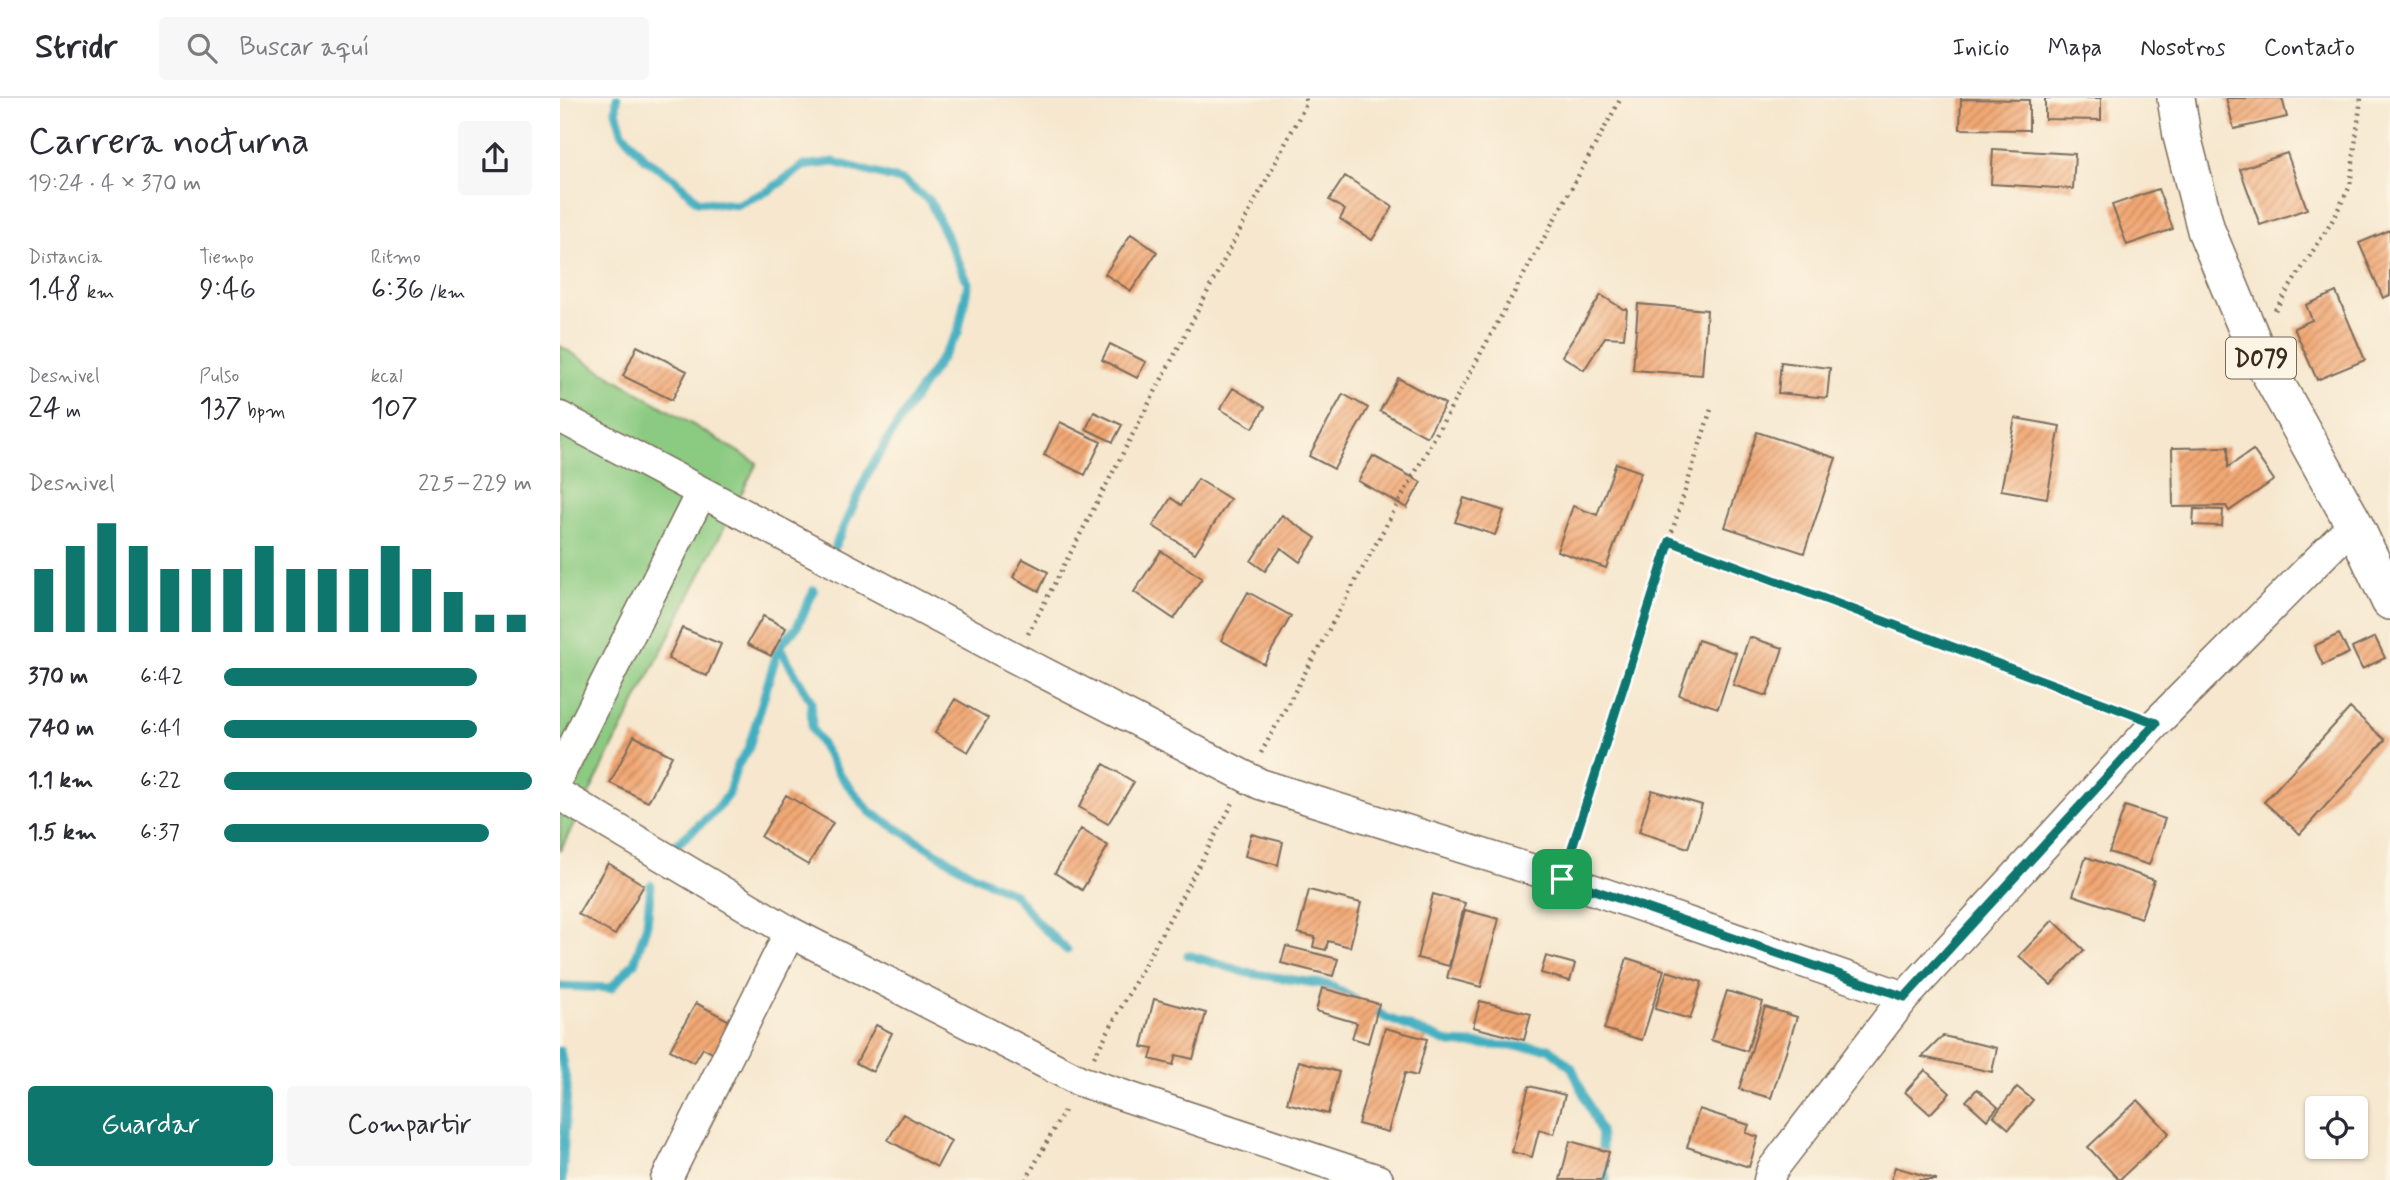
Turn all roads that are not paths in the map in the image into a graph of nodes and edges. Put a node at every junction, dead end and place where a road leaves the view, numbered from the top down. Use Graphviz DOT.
graph roads {
  1 [pos="2176,98"];
  2 [pos="560,417"];
  3 [pos="701,493"];
  4 [pos="2354,524"];
  5 [pos="2390,601"];
  6 [pos="560,773"];
  7 [pos="560,794"];
  8 [pos="790,932"];
  9 [pos="1905,997"];
  10 [pos="666,1180"];
  11 [pos="1378,1180"];
  12 [pos="1769,1180"];
  1 -- 4 [label="main road, D079"];
  2 -- 3 [label="street"];
  3 -- 6 [label="street"];
  3 -- 9 [label="street"];
  4 -- 5 [label="main road, D079"];
  4 -- 9 [label="street"];
  7 -- 8 [label="street"];
  8 -- 10 [label="street"];
  8 -- 11 [label="street"];
  9 -- 12 [label="street"];
}
